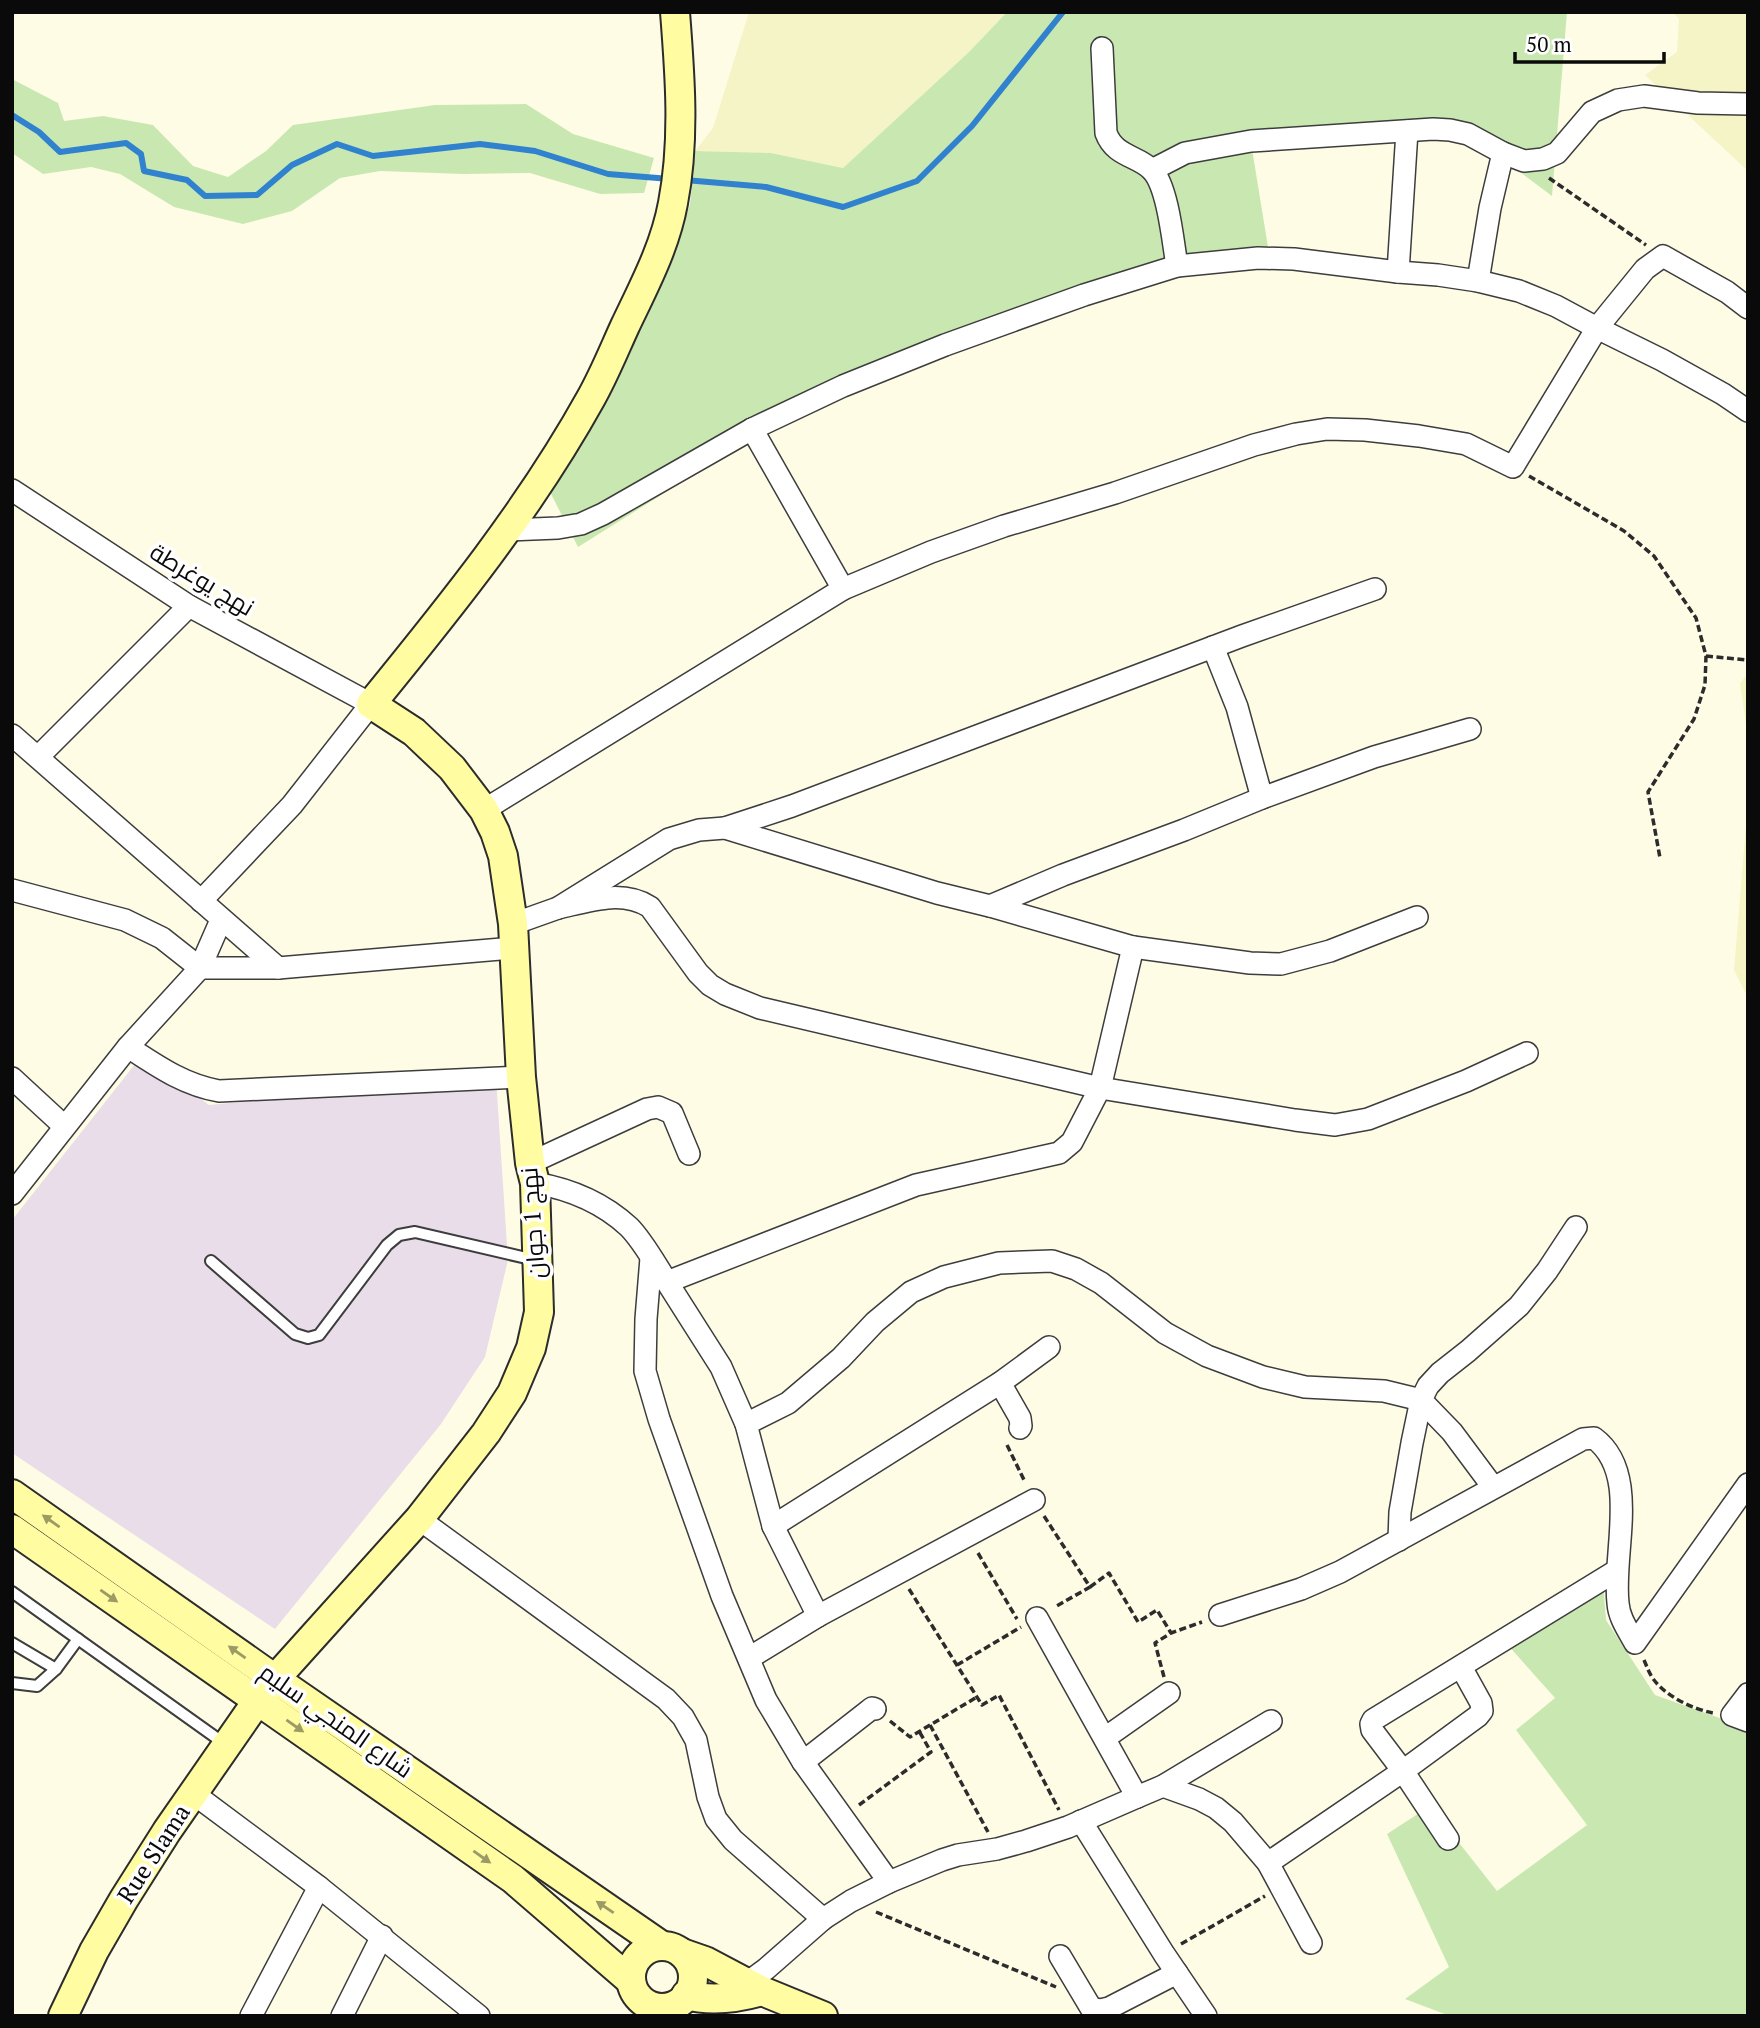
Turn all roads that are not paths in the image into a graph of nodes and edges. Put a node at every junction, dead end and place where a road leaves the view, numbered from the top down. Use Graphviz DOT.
graph roads {
  1 [pos="675,12"];
  2 [pos="1102,48"];
  3 [pos="1748,104"];
  4 [pos="1407,131"];
  5 [pos="1503,153"];
  6 [pos="1152,170"];
  7 [pos="1177,266"];
  8 [pos="1398,272"];
  9 [pos="1478,281"];
  10 [pos="1748,308"];
  11 [pos="1597,328"];
  12 [pos="1748,411"];
  13 [pos="752,429"];
  14 [pos="12,490"];
  15 [pos="508,530"];
  16 [pos="843,589"];
  17 [pos="1376,589"];
  18 [pos="189,606"];
  19 [pos="1213,647"];
  20 [pos="371,704"];
  21 [pos="1470,729"];
  22 [pos="12,735"];
  23 [pos="38,757"];
  24 [pos="1262,798"];
  25 [pos="484,810"];
  26 [pos="725,828"];
  27 [pos="12,890"];
  28 [pos="201,901"];
  29 [pos="990,906"];
  30 [pos="558,908"];
  31 [pos="1418,917"];
  32 [pos="221,920"];
  33 [pos="513,936"];
  34 [pos="1133,947"];
  35 [pos="200,968"];
  36 [pos="278,968"];
  37 [pos="128,1047"];
  38 [pos="1527,1053"];
  39 [pos="521,1077"];
  40 [pos="12,1078"];
  41 [pos="1100,1088"];
  42 [pos="64,1126"];
  43 [pos="689,1154"];
  44 [pos="532,1173"];
  45 [pos="12,1194"];
  46 [pos="1576,1227"];
  47 [pos="651,1258"];
  48 [pos="536,1260"];
  49 [pos="211,1261"];
  50 [pos="667,1282"];
  51 [pos="1049,1347"];
  52 [pos="1000,1383"];
  53 [pos="1421,1400"];
  54 [pos="746,1424"];
  55 [pos="1020,1428"];
  56 [pos="1748,1484"];
  57 [pos="1493,1487"];
  58 [pos="12,1494"];
  59 [pos="1034,1500"];
  60 [pos="419,1520"];
  61 [pos="773,1526"];
  62 [pos="17,1536"];
  63 [pos="1399,1540"];
  64 [pos="1616,1571"];
  65 [pos="12,1592"];
  66 [pos="1220,1615"];
  67 [pos="818,1616"];
  68 [pos="1030,1622"];
  69 [pos="78,1639"];
  70 [pos="12,1643"];
  71 [pos="749,1658"];
  72 [pos="1461,1667"];
  73 [pos="55,1670"];
  74 [pos="12,1683"];
  75 [pos="267,1689"];
  76 [pos="1168,1693"];
  77 [pos="1748,1694"];
  78 [pos="875,1709"];
  79 [pos="1270,1721"];
  80 [pos="1748,1721"];
  81 [pos="1105,1738"];
  82 [pos="227,1745"];
  83 [pos="803,1762"];
  84 [pos="1403,1771"];
  85 [pos="1163,1786"];
  86 [pos="194,1794"];
  87 [pos="1137,1797"];
  88 [pos="1074,1824"];
  89 [pos="1448,1839"];
  90 [pos="1268,1863"];
  91 [pos="889,1882"];
  92 [pos="320,1887"];
  93 [pos="823,1919"];
  94 [pos="382,1936"];
  95 [pos="1311,1943"];
  96 [pos="672,1950"];
  97 [pos="1060,1956"];
  98 [pos="1177,1973"];
  99 [pos="641,1998"];
  100 [pos="763,1999"];
  101 [pos="688,2003"];
  102 [pos="63,2016"];
  103 [pos="251,2016"];
  104 [pos="342,2016"];
  105 [pos="479,2016"];
  106 [pos="823,2016"];
  107 [pos="1206,2016"];
  1 -- 15 [label="street"];
  2 -- 6 [label="street"];
  3 -- 5 [label="street"];
  4 -- 5 [label="street"];
  4 -- 6 [label="street"];
  4 -- 8 [label="street"];
  5 -- 9 [label="street"];
  6 -- 7 [label="street"];
  7 -- 8 [label="street"];
  7 -- 13 [label="street"];
  8 -- 9 [label="street"];
  9 -- 11 [label="street"];
  10 -- 11 [label="street"];
  11 -- 12 [label="street"];
  11 -- 16 [label="street"];
  13 -- 15 [label="street"];
  13 -- 16 [label="street"];
  14 -- 18 [label="street, نهج يوغرطة"];
  15 -- 20 [label="street"];
  16 -- 25 [label="street"];
  17 -- 19 [label="street"];
  18 -- 20 [label="street, نهج يوغرطة"];
  18 -- 23 [label="street"];
  19 -- 24 [label="street"];
  19 -- 26 [label="street"];
  20 -- 25 [label="street, نهج 1 جوان"];
  20 -- 28 [label="street"];
  21 -- 24 [label="street"];
  22 -- 23 [label="street"];
  23 -- 28 [label="street"];
  24 -- 29 [label="street"];
  25 -- 33 [label="street, نهج 1 جوان"];
  26 -- 29 [label="street"];
  26 -- 30 [label="street"];
  27 -- 35 [label="street"];
  28 -- 32 [label="street"];
  29 -- 34 [label="street"];
  30 -- 33 [label="street"];
  30 -- 41 [label="street"];
  31 -- 34 [label="street"];
  32 -- 35 [label="street"];
  32 -- 36 [label="street"];
  33 -- 36 [label="street"];
  33 -- 39 [label="street, نهج 1 جوان"];
  34 -- 41 [label="street"];
  35 -- 36 [label="street"];
  35 -- 37 [label="street"];
  37 -- 39 [label="street"];
  37 -- 42 [label="street"];
  38 -- 41 [label="street"];
  39 -- 44 [label="street, نهج 1 جوان"];
  40 -- 42 [label="street"];
  41 -- 50 [label="street"];
  42 -- 45 [label="street"];
  43 -- 44 [label="street"];
  44 -- 47 [label="street"];
  44 -- 48 [label="street, نهج 1 جوان"];
  46 -- 53 [label="street"];
  47 -- 50 [label="street"];
  47 -- 71 [label="street"];
  48 -- 49 [label="lane"];
  48 -- 60 [label="street, نهج 1 جوان"];
  50 -- 54 [label="street"];
  51 -- 52 [label="street"];
  52 -- 55 [label="street"];
  52 -- 61 [label="street"];
  53 -- 54 [label="street"];
  53 -- 57 [label="street"];
  53 -- 63 [label="street"];
  54 -- 61 [label="street"];
  56 -- 64 [label="street"];
  57 -- 63 [label="street"];
  57 -- 64 [label="street"];
  75 -- 58 [label="street, شارع المنجي سليم, one-way"];
  59 -- 67 [label="street"];
  60 -- 75 [label="street, نهج 1 جوان"];
  60 -- 93 [label="street"];
  61 -- 67 [label="street"];
  62 -- 75 [label="street, شارع المنجي سليم, one-way"];
  63 -- 66 [label="street"];
  64 -- 72 [label="street"];
  65 -- 69 [label="lane"];
  67 -- 71 [label="street"];
  68 -- 81 [label="street"];
  69 -- 73 [label="lane"];
  69 -- 82 [label="lane"];
  70 -- 73 [label="lane"];
  71 -- 83 [label="street"];
  72 -- 84 [label="street"];
  72 -- 84 [label="street"];
  73 -- 74 [label="lane"];
  75 -- 82 [label="street, Rue Slama"];
  96 -- 75 [label="street, شارع المنجي سليم, one-way"];
  75 -- 99 [label="street, شارع المنجي سليم, one-way"];
  76 -- 81 [label="street"];
  77 -- 80 [label="street"];
  78 -- 83 [label="street"];
  79 -- 85 [label="street"];
  81 -- 87 [label="street"];
  82 -- 86 [label="street, Rue Slama"];
  83 -- 91 [label="street"];
  84 -- 89 [label="street"];
  84 -- 90 [label="street"];
  85 -- 87 [label="street"];
  85 -- 90 [label="street"];
  86 -- 92 [label="street"];
  86 -- 102 [label="street, Rue Slama"];
  87 -- 88 [label="street"];
  88 -- 91 [label="street"];
  88 -- 98 [label="street"];
  90 -- 95 [label="street"];
  91 -- 93 [label="street"];
  92 -- 94 [label="street"];
  92 -- 103 [label="street"];
  93 -- 100 [label="street"];
  94 -- 104 [label="street"];
  94 -- 105 [label="street"];
  96 -- 99 [label="street"];
  96 -- 100 [label="street, شارع المنجي سليم"];
  96 -- 101 [label="street"];
  97 -- 98 [label="street"];
  98 -- 107 [label="street"];
  99 -- 101 [label="street"];
  100 -- 101 [label="street"];
  100 -- 106 [label="street, شارع المنجي سليم"];
}
